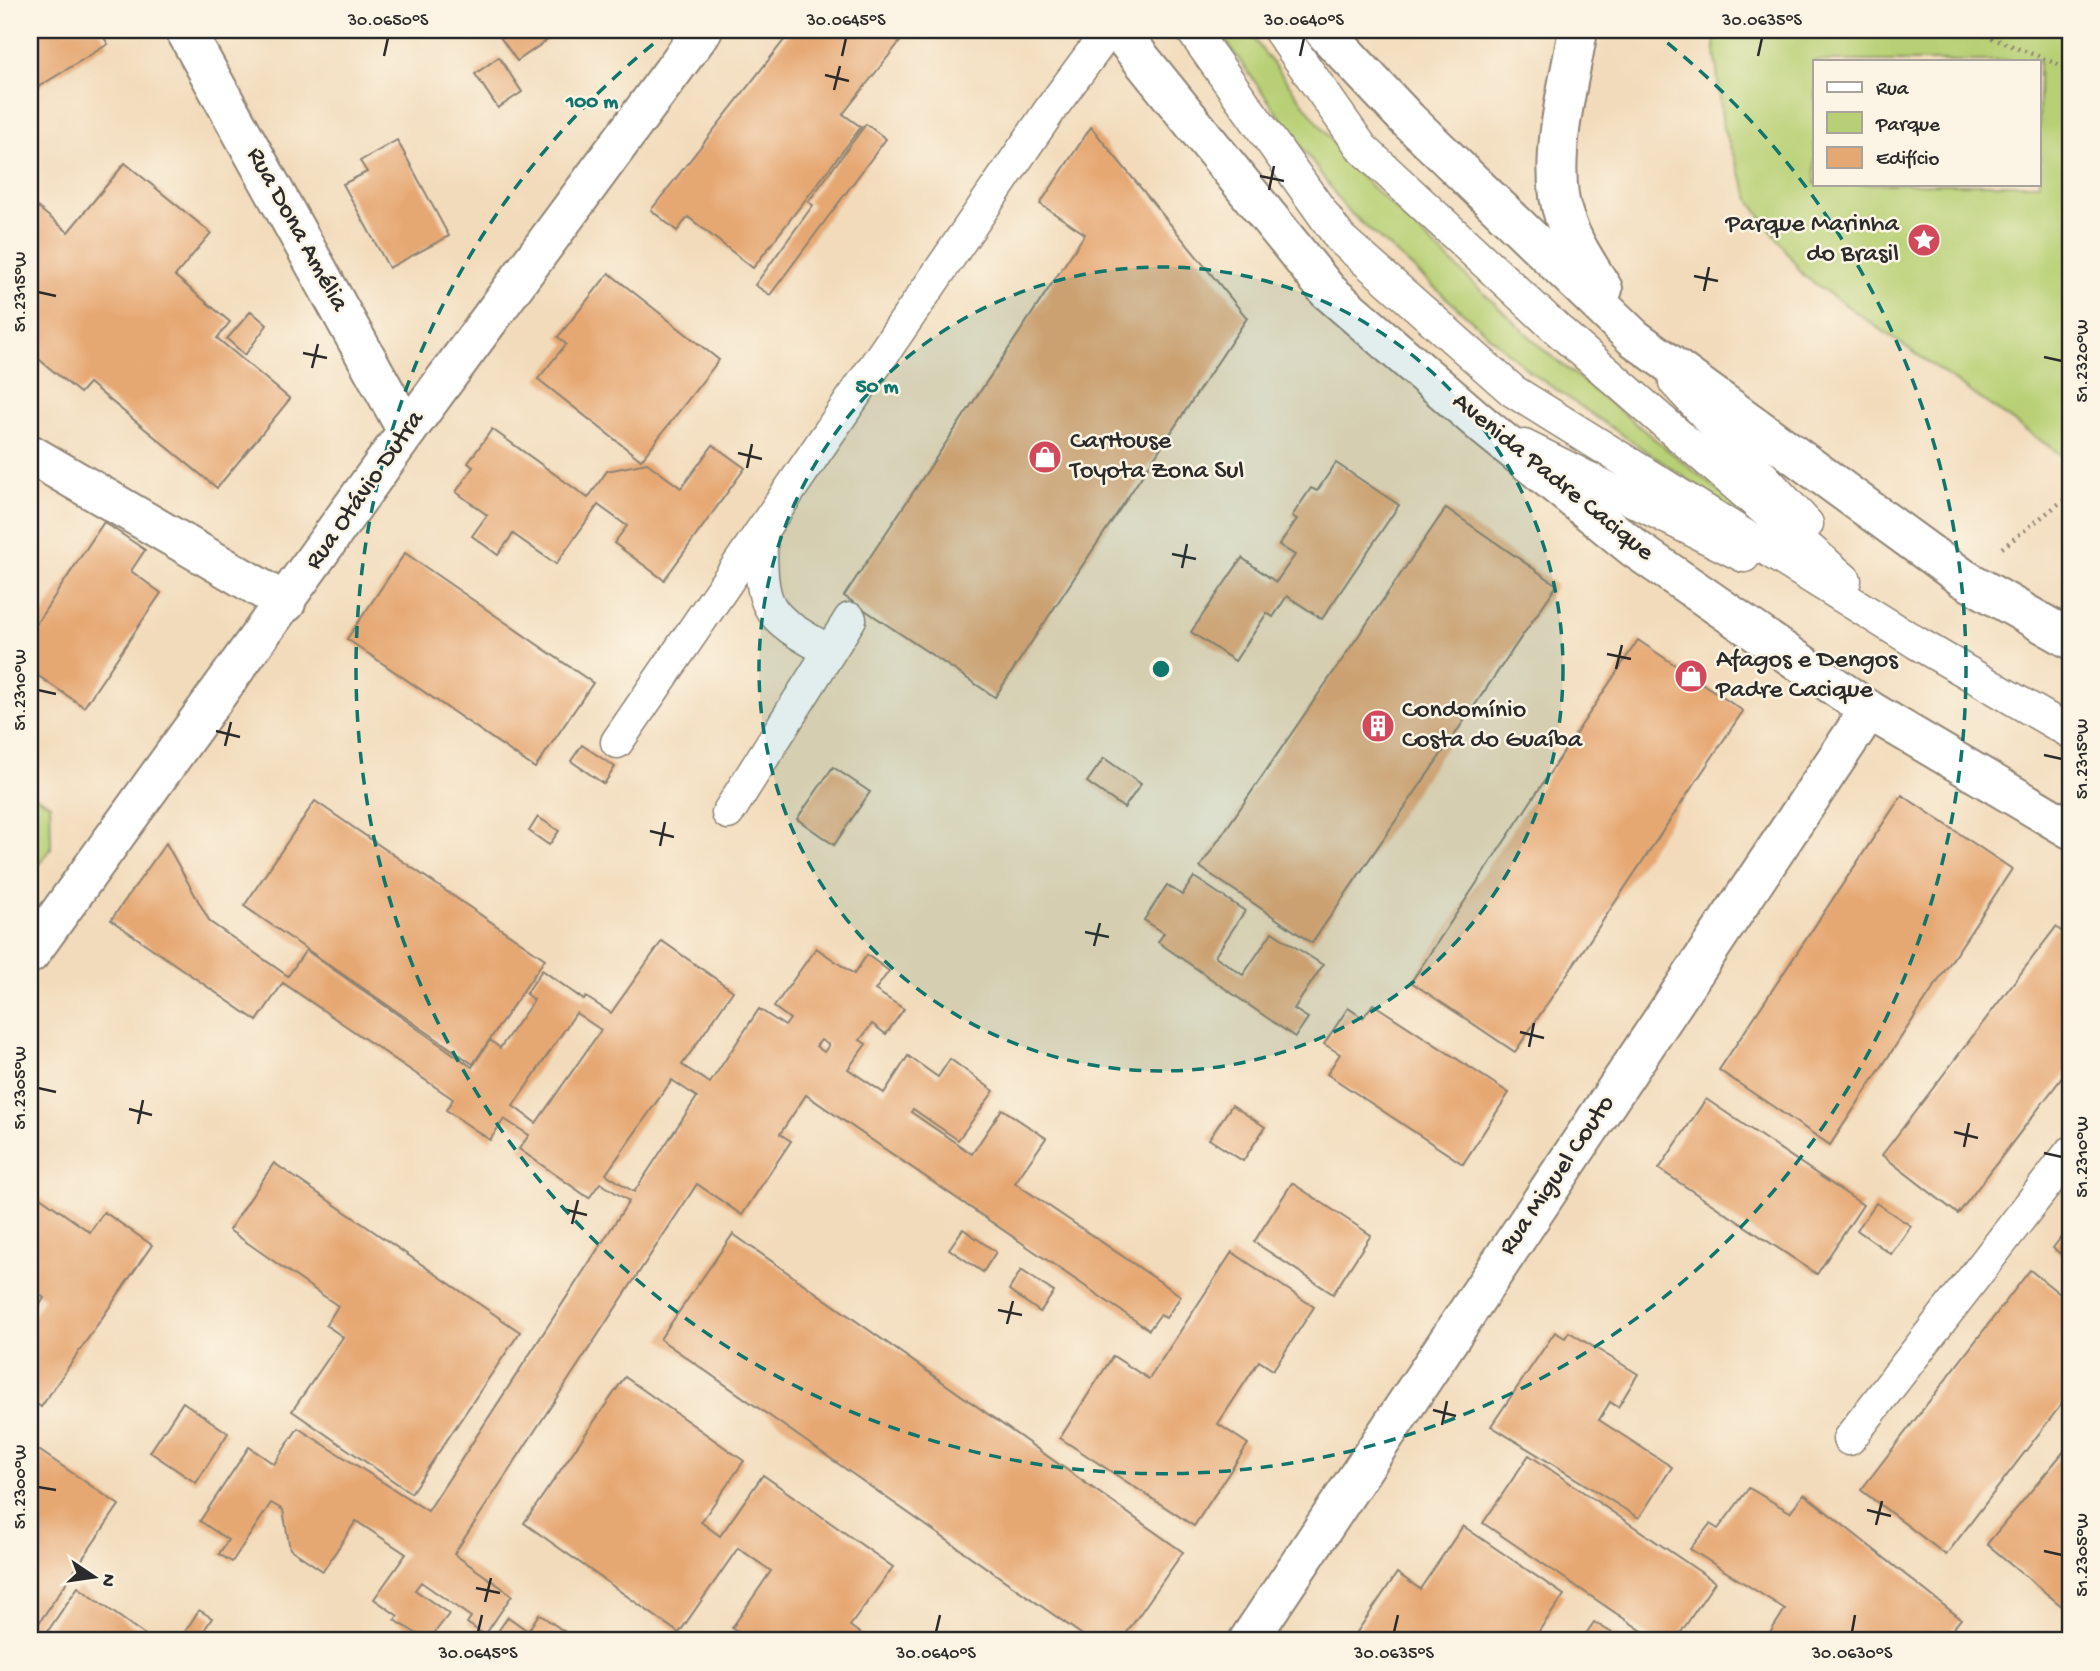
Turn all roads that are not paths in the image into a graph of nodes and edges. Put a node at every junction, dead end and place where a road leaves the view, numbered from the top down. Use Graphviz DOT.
graph roads {
  1 [pos="186,30"];
  2 [pos="703,30"];
  3 [pos="1109,30"];
  4 [pos="1118,30"];
  5 [pos="1192,30"];
  6 [pos="1279,30"];
  7 [pos="1323,30"];
  8 [pos="1578,30"];
  9 [pos="1634,338"];
  10 [pos="1485,427"];
  11 [pos="407,431"];
  12 [pos="30,454"];
  13 [pos="761,532"];
  14 [pos="286,603"];
  15 [pos="850,619"];
  16 [pos="2070,639"];
  17 [pos="1917,643"];
  18 [pos="829,651"];
  19 [pos="1868,710"];
  20 [pos="2070,732"];
  21 [pos="617,741"];
  22 [pos="728,813"];
  23 [pos="2070,829"];
  24 [pos="30,954"];
  25 [pos="2070,1153"];
  26 [pos="1849,1439"];
  27 [pos="1248,1641"];
  1 -- 11 [label="street, Rua Dona Amélia"];
  2 -- 11 [label="street, Rua Otávio Dutra"];
  3 -- 13 [label="lane"];
  4 -- 10 [label="street, Avenida Padre Cacique"];
  5 -- 17 [label="lane"];
  6 -- 17 [label="lane"];
  7 -- 9 [label="street"];
  8 -- 9 [label="street"];
  9 -- 16 [label="street"];
  9 -- 17 [label="lane"];
  10 -- 17 [label="lane"];
  10 -- 19 [label="street, Avenida Padre Cacique"];
  11 -- 14 [label="street, Rua Otávio Dutra"];
  12 -- 14 [label="street"];
  13 -- 18 [label="lane"];
  13 -- 21 [label="lane"];
  14 -- 24 [label="street, Rua Otávio Dutra"];
  15 -- 18 [label="lane"];
  17 -- 20 [label="lane"];
  18 -- 22 [label="lane"];
  19 -- 23 [label="street, Avenida Padre Cacique"];
  19 -- 27 [label="street, Rua Miguel Couto"];
  25 -- 26 [label="lane"];
}
